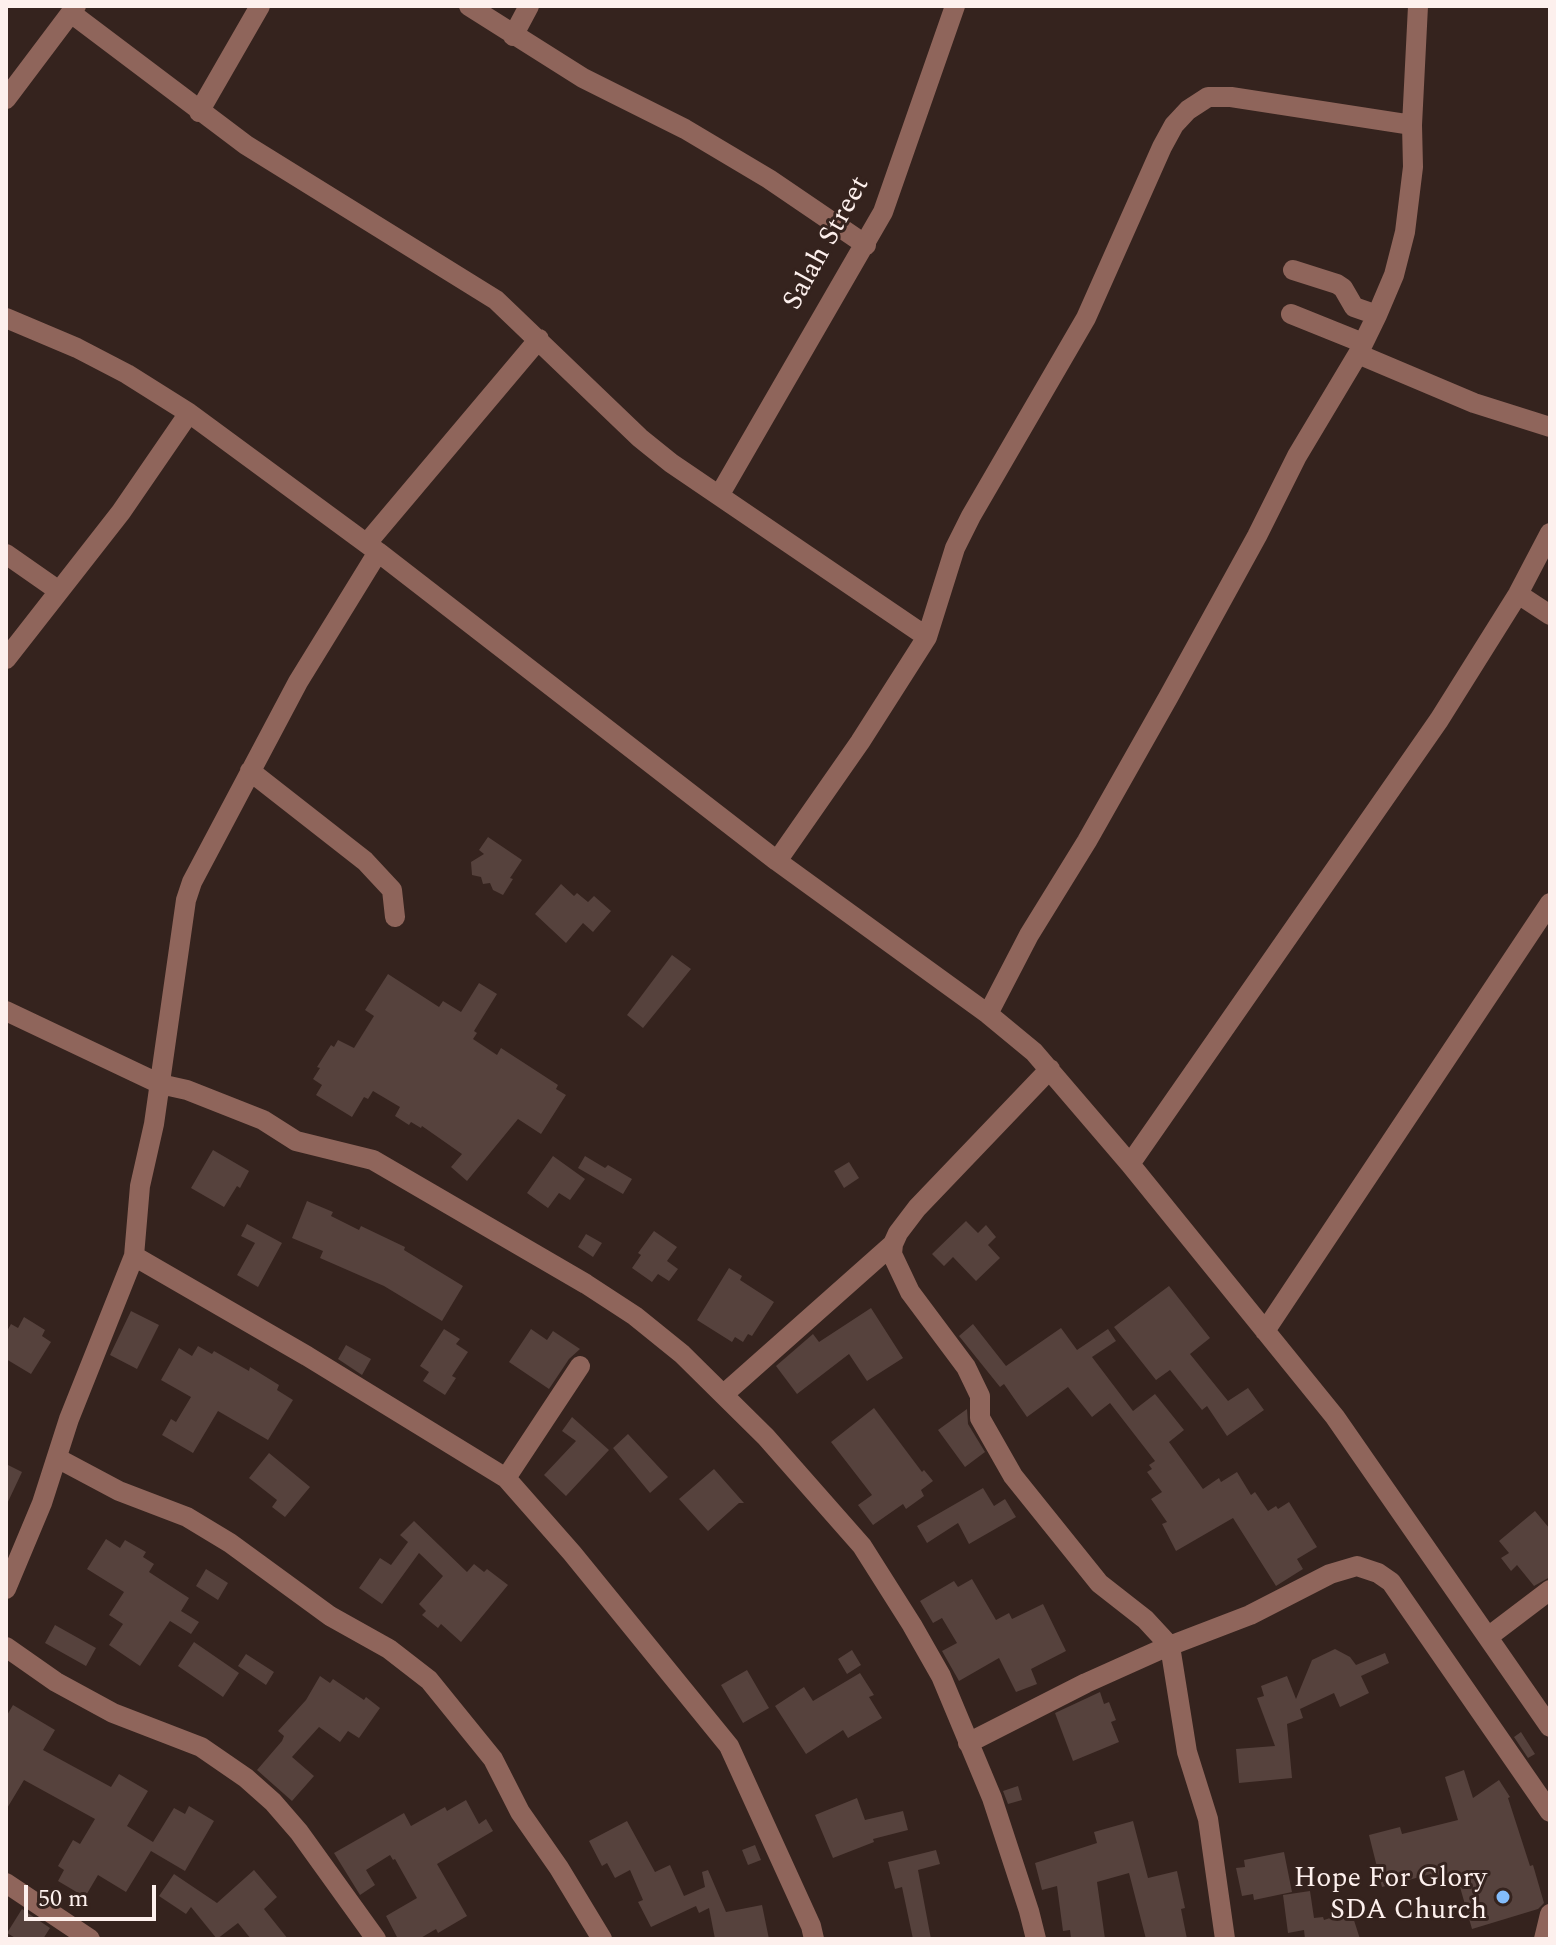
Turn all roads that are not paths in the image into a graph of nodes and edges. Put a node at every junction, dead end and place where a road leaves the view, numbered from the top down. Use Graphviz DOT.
graph roads {
  1 [pos="260,6"];
  2 [pos="469,6"];
  3 [pos="529,6"];
  4 [pos="955,6"];
  5 [pos="1418,6"];
  6 [pos="73,10"];
  7 [pos="513,36"];
  8 [pos="6,99"];
  9 [pos="199,112"];
  10 [pos="1412,125"];
  11 [pos="866,245"];
  12 [pos="1293,270"];
  13 [pos="1291,314"];
  14 [pos="1377,315"];
  15 [pos="6,318"];
  16 [pos="539,339"];
  17 [pos="1361,348"];
  18 [pos="189,413"];
  19 [pos="1550,427"];
  20 [pos="720,494"];
  21 [pos="1550,533"];
  22 [pos="373,547"];
  23 [pos="6,554"];
  24 [pos="59,591"];
  25 [pos="1518,594"];
  26 [pos="1550,615"];
  27 [pos="927,637"];
  28 [pos="6,659"];
  29 [pos="250,771"];
  30 [pos="777,861"];
  31 [pos="1550,903"];
  32 [pos="395,917"];
  33 [pos="6,1011"];
  34 [pos="988,1014"];
  35 [pos="1050,1069"];
  36 [pos="160,1084"];
  37 [pos="1130,1164"];
  38 [pos="893,1244"];
  39 [pos="134,1256"];
  40 [pos="1265,1331"];
  41 [pos="580,1366"];
  42 [pos="724,1394"];
  43 [pos="57,1458"];
  44 [pos="506,1478"];
  45 [pos="6,1589"];
  46 [pos="1550,1590"];
  47 [pos="1488,1637"];
  48 [pos="1170,1646"];
  49 [pos="6,1647"];
  50 [pos="1550,1727"];
  51 [pos="968,1743"];
  52 [pos="1550,1812"];
  53 [pos="6,1883"];
  54 [pos="1550,1914"];
  55 [pos="83,1937"];
  56 [pos="376,1939"];
  57 [pos="602,1939"];
  58 [pos="814,1939"];
  59 [pos="1036,1939"];
  60 [pos="1225,1939"];
  61 [pos="1544,1939"];
  1 -- 9 [label="street"];
  2 -- 7 [label="street"];
  3 -- 7 [label="street"];
  4 -- 11 [label="street, Salah Street"];
  5 -- 10 [label="street"];
  6 -- 8 [label="street"];
  6 -- 9 [label="street"];
  7 -- 11 [label="street"];
  9 -- 16 [label="street"];
  10 -- 14 [label="street"];
  10 -- 27 [label="street"];
  11 -- 20 [label="street, Salah Street"];
  12 -- 14 [label="street"];
  13 -- 17 [label="street"];
  14 -- 17 [label="street"];
  15 -- 18 [label="street"];
  16 -- 20 [label="street"];
  16 -- 22 [label="street"];
  17 -- 19 [label="street"];
  17 -- 34 [label="street"];
  18 -- 22 [label="street"];
  18 -- 24 [label="street"];
  20 -- 27 [label="street"];
  21 -- 25 [label="street"];
  22 -- 29 [label="street"];
  22 -- 30 [label="street"];
  23 -- 24 [label="street"];
  24 -- 28 [label="street"];
  25 -- 26 [label="street"];
  25 -- 37 [label="street"];
  27 -- 30 [label="street"];
  29 -- 32 [label="street"];
  29 -- 36 [label="street"];
  30 -- 34 [label="street"];
  31 -- 40 [label="street"];
  33 -- 36 [label="street"];
  34 -- 35 [label="street"];
  35 -- 37 [label="street"];
  35 -- 38 [label="street"];
  36 -- 39 [label="street"];
  36 -- 42 [label="street"];
  37 -- 40 [label="street"];
  38 -- 42 [label="street"];
  38 -- 48 [label="street"];
  39 -- 43 [label="street"];
  39 -- 44 [label="street"];
  40 -- 47 [label="street"];
  41 -- 44 [label="street"];
  42 -- 51 [label="street"];
  43 -- 45 [label="street"];
  43 -- 57 [label="street"];
  44 -- 58 [label="street"];
  46 -- 47 [label="street"];
  47 -- 50 [label="street"];
  48 -- 51 [label="street"];
  48 -- 52 [label="street"];
  48 -- 60 [label="street"];
  49 -- 56 [label="street"];
  51 -- 59 [label="street"];
  53 -- 55 [label="street"];
  54 -- 61 [label="street"];
}
